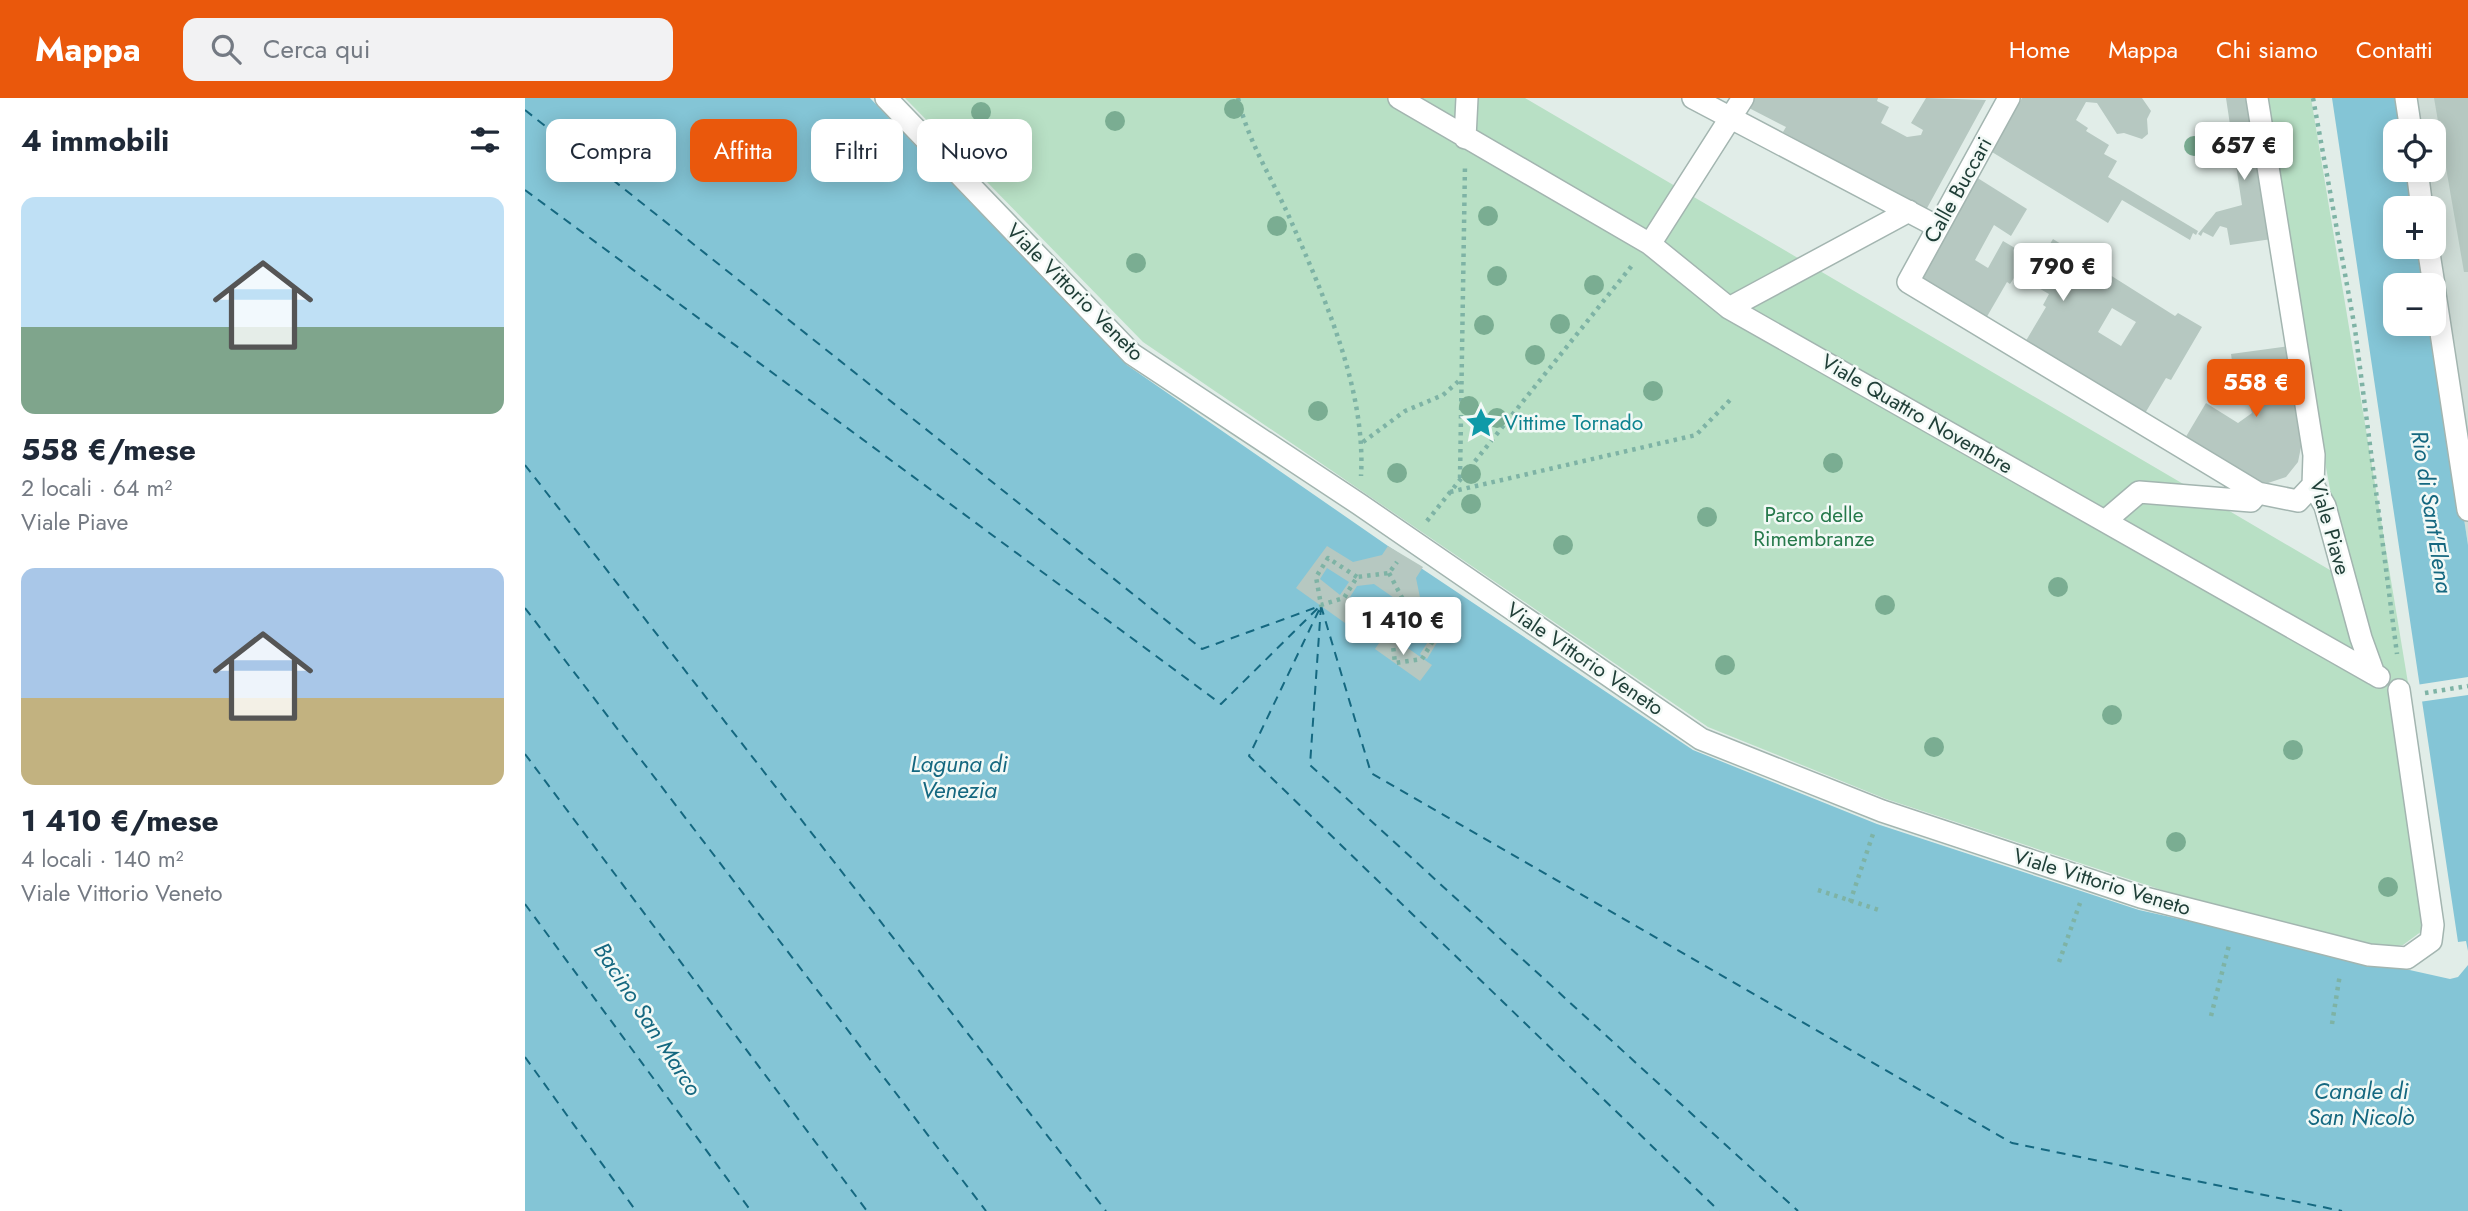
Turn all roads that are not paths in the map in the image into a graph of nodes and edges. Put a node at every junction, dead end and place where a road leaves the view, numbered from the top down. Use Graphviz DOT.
graph roads {
  1 [pos="886,98"];
  2 [pos="1399,98"];
  3 [pos="1467,98"];
  4 [pos="1693,98"];
  5 [pos="1743,98"];
  6 [pos="2009,98"];
  7 [pos="2257,98"];
  8 [pos="2406,98"];
  9 [pos="1731,119"];
  10 [pos="2409,119"];
  11 [pos="1465,138"];
  12 [pos="1909,211"];
  13 [pos="1938,227"];
  14 [pos="1650,244"];
  15 [pos="1729,308"];
  16 [pos="2440,336"];
  17 [pos="2313,485"];
  18 [pos="2258,493"];
  19 [pos="2468,510"];
  20 [pos="2105,521"];
  21 [pos="2374,674"];
  1 -- 21 [label="street, Viale Vittorio Veneto"];
  2 -- 11 [label="street, Viale Quattro Novembre"];
  3 -- 11 [label="street"];
  4 -- 9 [label="street"];
  5 -- 9 [label="street"];
  6 -- 13 [label="street, Calle Buccari"];
  7 -- 17 [label="street, Viale Piave"];
  8 -- 10 [label="street"];
  9 -- 12 [label="street"];
  9 -- 14 [label="street"];
  11 -- 14 [label="street, Viale Quattro Novembre"];
  12 -- 13 [label="street"];
  12 -- 15 [label="street"];
  13 -- 18 [label="street, Calle Buccari"];
  14 -- 15 [label="street, Viale Quattro Novembre"];
  15 -- 20 [label="street, Viale Quattro Novembre"];
  16 -- 19 [label="street"];
  17 -- 18 [label="street"];
  17 -- 21 [label="street, Viale Piave"];
  18 -- 20 [label="street"];
  20 -- 21 [label="street, Viale Quattro Novembre"];
}
